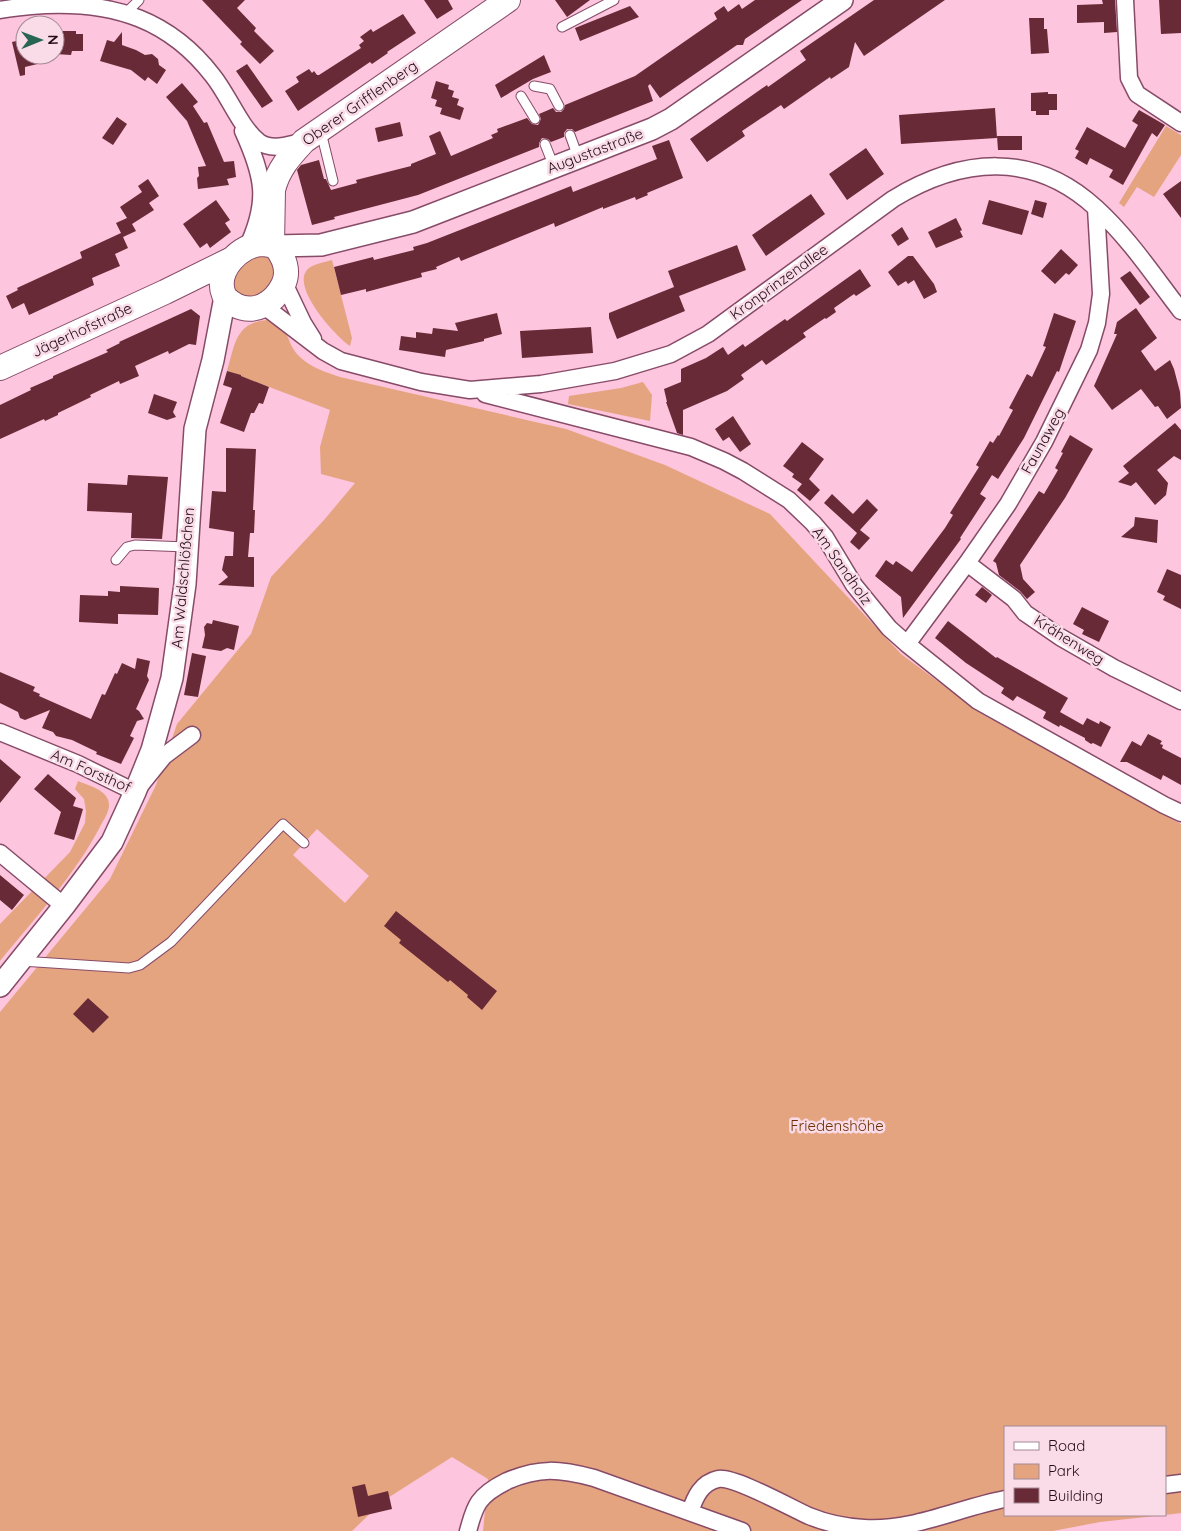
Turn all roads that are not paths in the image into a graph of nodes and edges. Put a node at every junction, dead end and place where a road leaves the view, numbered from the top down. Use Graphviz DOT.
graph roads {
  1 [pos="139,0"];
  2 [pos="508,0"];
  3 [pos="614,0"];
  4 [pos="842,0"];
  5 [pos="1125,0"];
  6 [pos="0,10"];
  7 [pos="126,13"];
  8 [pos="562,27"];
  9 [pos="534,86"];
  10 [pos="225,93"];
  11 [pos="521,96"];
  12 [pos="559,106"];
  13 [pos="535,119"];
  14 [pos="1181,123"];
  15 [pos="312,135"];
  16 [pos="570,135"];
  17 [pos="545,144"];
  18 [pos="578,157"];
  19 [pos="554,167"];
  20 [pos="333,181"];
  21 [pos="1096,208"];
  22 [pos="274,245"];
  23 [pos="321,245"];
  24 [pos="240,254"];
  25 [pos="285,276"];
  26 [pos="165,292"];
  27 [pos="238,301"];
  28 [pos="1181,311"];
  29 [pos="317,345"];
  30 [pos="0,368"];
  31 [pos="470,390"];
  32 [pos="187,547"];
  33 [pos="116,560"];
  34 [pos="967,564"];
  35 [pos="907,644"];
  36 [pos="1181,701"];
  37 [pos="0,732"];
  38 [pos="192,735"];
  39 [pos="135,792"];
  40 [pos="1181,813"];
  41 [pos="304,843"];
  42 [pos="0,853"];
  43 [pos="64,906"];
  44 [pos="20,961"];
  45 [pos="0,986"];
  46 [pos="1181,1483"];
  47 [pos="1166,1485"];
  48 [pos="1004,1499"];
  49 [pos="690,1512"];
  50 [pos="468,1531"];
  51 [pos="742,1531"];
  1 -- 7 [label="lane"];
  2 -- 15 [label="main road, Oberer Grifflenberg"];
  3 -- 8 [label="lane"];
  4 -- 18 [label="street, Augustastraße"];
  5 -- 14 [label="street"];
  6 -- 7 [label="street"];
  7 -- 10 [label="street"];
  9 -- 12 [label="lane"];
  10 -- 15 [label="street"];
  10 -- 24 [label="street"];
  11 -- 13 [label="lane"];
  15 -- 20 [label="lane"];
  15 -- 22 [label="main road, Oberer Grifflenberg"];
  16 -- 18 [label="lane"];
  17 -- 19 [label="lane"];
  18 -- 19 [label="street, Augustastraße"];
  19 -- 23 [label="street, Augustastraße"];
  21 -- 28 [label="street, Kronprinzenallee"];
  21 -- 31 [label="street, Kronprinzenallee"];
  21 -- 34 [label="street, Faunaweg"];
  22 -- 23 [label="street, Augustastraße"];
  22 -- 24 [label="main road"];
  22 -- 25 [label="main road"];
  23 -- 25 [label="street, Augustastraße"];
  24 -- 26 [label="main road, Jägerhofstraße"];
  24 -- 27 [label="main road"];
  25 -- 27 [label="main road"];
  25 -- 29 [label="street, Kronprinzenallee"];
  26 -- 27 [label="main road, Jägerhofstraße"];
  26 -- 30 [label="main road, Jägerhofstraße"];
  27 -- 29 [label="street, Kronprinzenallee"];
  27 -- 32 [label="street, Am Waldschlößchen"];
  29 -- 31 [label="street, Kronprinzenallee"];
  31 -- 35 [label="street, Am Sandholz"];
  32 -- 33 [label="lane"];
  32 -- 39 [label="street, Am Waldschlößchen"];
  34 -- 35 [label="street, Faunaweg"];
  34 -- 36 [label="street, Krähenweg"];
  35 -- 40 [label="street, Am Sandholz"];
  37 -- 39 [label="street, Am Forsthof"];
  38 -- 39 [label="street, Am Forsthof"];
  39 -- 43 [label="street, Am Waldschlößchen"];
  41 -- 44 [label="lane"];
  42 -- 43 [label="street"];
  43 -- 44 [label="street, Am Waldschlößchen"];
  44 -- 45 [label="street, Am Waldschlößchen"];
  46 -- 47 [label="street"];
  48 -- 49 [label="street"];
  49 -- 50 [label="street"];
  49 -- 51 [label="street"];
}
